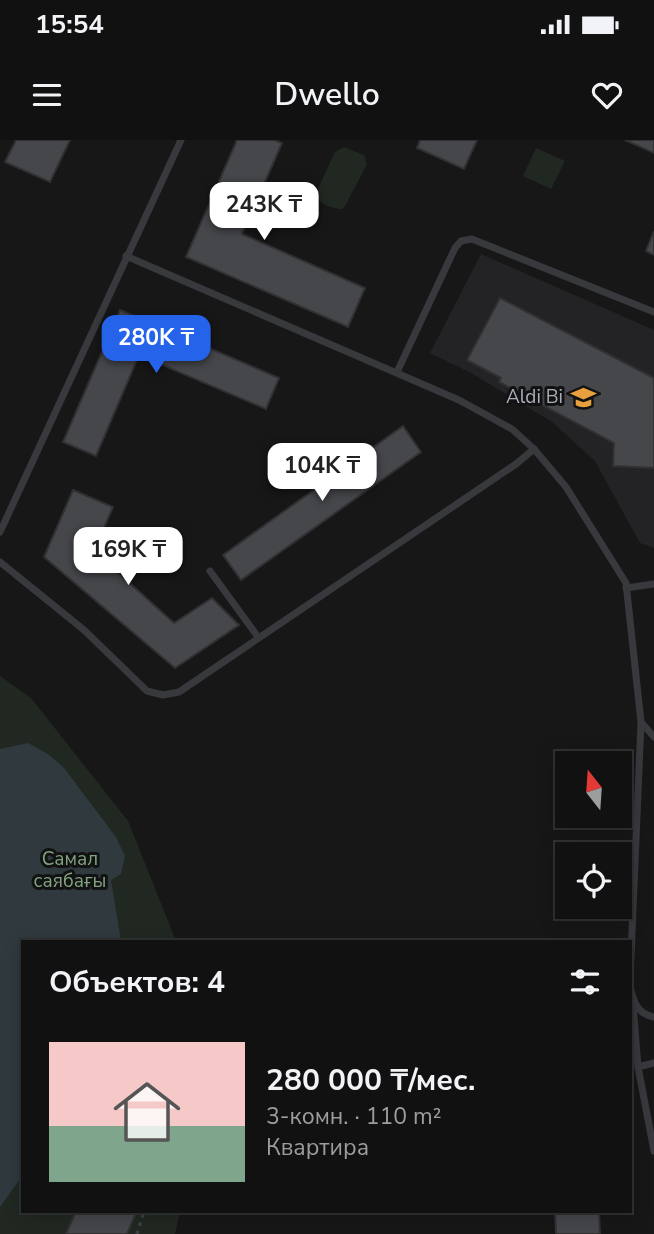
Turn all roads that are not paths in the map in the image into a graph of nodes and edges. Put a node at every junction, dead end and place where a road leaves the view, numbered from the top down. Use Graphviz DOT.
graph roads {
  1 [pos="181,140"];
  2 [pos="126,256"];
  3 [pos="654,312"];
  4 [pos="397,372"];
  5 [pos="534,449"];
  6 [pos="0,532"];
  7 [pos="0,562"];
  8 [pos="210,571"];
  9 [pos="654,584"];
  10 [pos="626,588"];
  11 [pos="258,637"];
  12 [pos="641,722"];
  13 [pos="654,737"];
  14 [pos="632,940"];
  15 [pos="632,998"];
  16 [pos="633,1004"];
  17 [pos="654,1017"];
  18 [pos="654,1063"];
  19 [pos="639,1067"];
  20 [pos="654,1152"];
  1 -- 2 [label="lane"];
  2 -- 4 [label="lane"];
  2 -- 6 [label="lane"];
  3 -- 4 [label="lane"];
  4 -- 5 [label="lane"];
  5 -- 10 [label="lane"];
  5 -- 11 [label="lane"];
  7 -- 11 [label="lane"];
  8 -- 11 [label="lane"];
  9 -- 10 [label="lane"];
  10 -- 12 [label="lane"];
  12 -- 13 [label="lane"];
  12 -- 14 [label="lane"];
  15 -- 16 [label="lane"];
  16 -- 17 [label="lane"];
  16 -- 19 [label="lane"];
  18 -- 19 [label="lane"];
  19 -- 20 [label="lane"];
}
